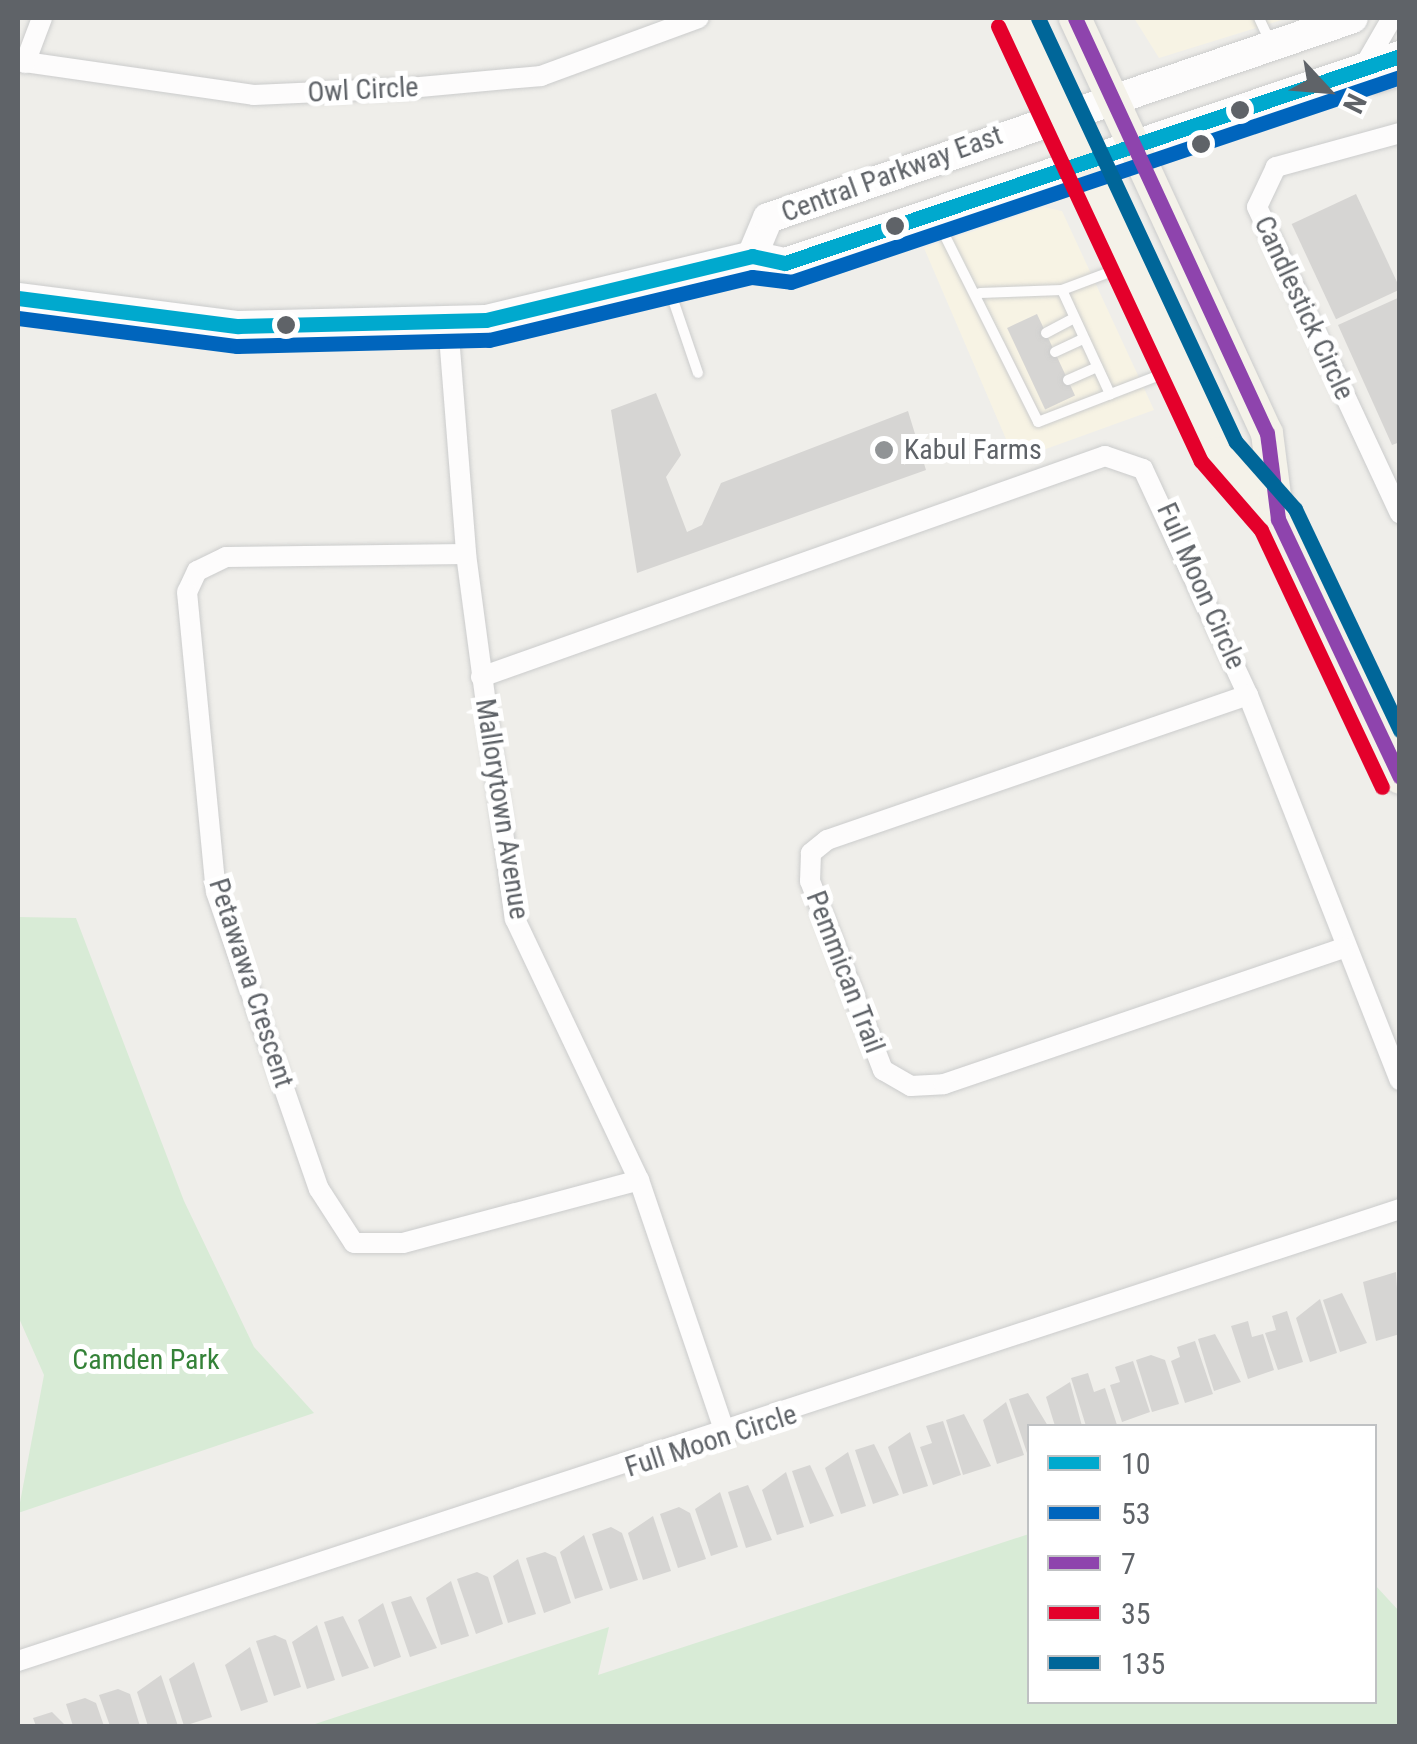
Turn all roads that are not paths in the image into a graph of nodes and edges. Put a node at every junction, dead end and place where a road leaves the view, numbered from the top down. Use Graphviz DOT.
graph roads {
  1 [pos="42,18"];
  2 [pos="699,18"];
  3 [pos="1016,18"];
  4 [pos="1074,18"];
  5 [pos="1353,18"];
  6 [pos="1392,18"];
  7 [pos="1265,31"];
  8 [pos="1400,56"];
  9 [pos="21,62"];
  10 [pos="1347,74"];
  11 [pos="1400,76"];
  12 [pos="1112,98"];
  13 [pos="1061,114"];
  14 [pos="1400,133"];
  15 [pos="1134,145"];
  16 [pos="1084,162"];
  17 [pos="933,213"];
  18 [pos="752,256"];
  19 [pos="1131,264"];
  20 [pos="668,282"];
  21 [pos="1062,290"];
  22 [pos="980,293"];
  23 [pos="18,298"];
  24 [pos="1074,318"];
  25 [pos="448,322"];
  26 [pos="1046,333"];
  27 [pos="1083,339"];
  28 [pos="1054,352"];
  29 [pos="1097,367"];
  30 [pos="1179,367"];
  31 [pos="698,374"];
  32 [pos="1068,380"];
  33 [pos="1110,394"];
  34 [pos="1400,513"];
  35 [pos="1278,519"];
  36 [pos="466,554"];
  37 [pos="481,676"];
  38 [pos="1248,694"];
  39 [pos="1400,778"];
  40 [pos="1343,948"];
  41 [pos="1400,1080"];
  42 [pos="638,1180"];
  43 [pos="1400,1209"];
  44 [pos="726,1436"];
  45 [pos="18,1661"];
  1 -- 9 [label="street"];
  2 -- 9 [label="street, Owl Circle"];
  3 -- 13 [label="main road"];
  4 -- 12 [label="main road"];
  5 -- 7 [label="street, Central Parkway East"];
  6 -- 10 [label="street"];
  7 -- 12 [label="street, Central Parkway East"];
  8 -- 10 [label="street, Central Parkway East"];
  10 -- 11 [label="street"];
  10 -- 15 [label="street, Central Parkway East"];
  12 -- 13 [label="street, Central Parkway East"];
  12 -- 15 [label="main road"];
  13 -- 16 [label="main road"];
  13 -- 18 [label="street, Central Parkway East"];
  14 -- 34 [label="street, Candlestick Circle"];
  15 -- 16 [label="street, Central Parkway East"];
  15 -- 35 [label="main road"];
  16 -- 17 [label="street, Central Parkway East"];
  16 -- 19 [label="main road"];
  17 -- 18 [label="street, Central Parkway East"];
  17 -- 22 [label="lane"];
  18 -- 20 [label="street, Central Parkway East"];
  19 -- 21 [label="lane"];
  19 -- 30 [label="main road"];
  20 -- 25 [label="street, Central Parkway East"];
  20 -- 31 [label="lane"];
  21 -- 22 [label="lane"];
  21 -- 24 [label="lane"];
  22 -- 33 [label="lane"];
  23 -- 25 [label="street, Central Parkway East"];
  24 -- 26 [label="lane"];
  24 -- 27 [label="lane"];
  25 -- 36 [label="street, Mallorytown Avenue"];
  27 -- 28 [label="lane"];
  27 -- 29 [label="lane"];
  29 -- 32 [label="lane"];
  29 -- 33 [label="lane"];
  30 -- 33 [label="lane"];
  30 -- 35 [label="main road"];
  35 -- 39 [label="main road"];
  36 -- 37 [label="street, Mallorytown Avenue"];
  36 -- 42 [label="street, Petawawa Crescent"];
  37 -- 38 [label="street, Full Moon Circle"];
  37 -- 42 [label="street, Mallorytown Avenue"];
  38 -- 40 [label="street, Full Moon Circle"];
  38 -- 40 [label="street, Pemmican Trail"];
  40 -- 41 [label="street, Full Moon Circle"];
  42 -- 44 [label="street, Mallorytown Avenue"];
  43 -- 44 [label="street, Full Moon Circle"];
  44 -- 45 [label="street, Full Moon Circle"];
}
